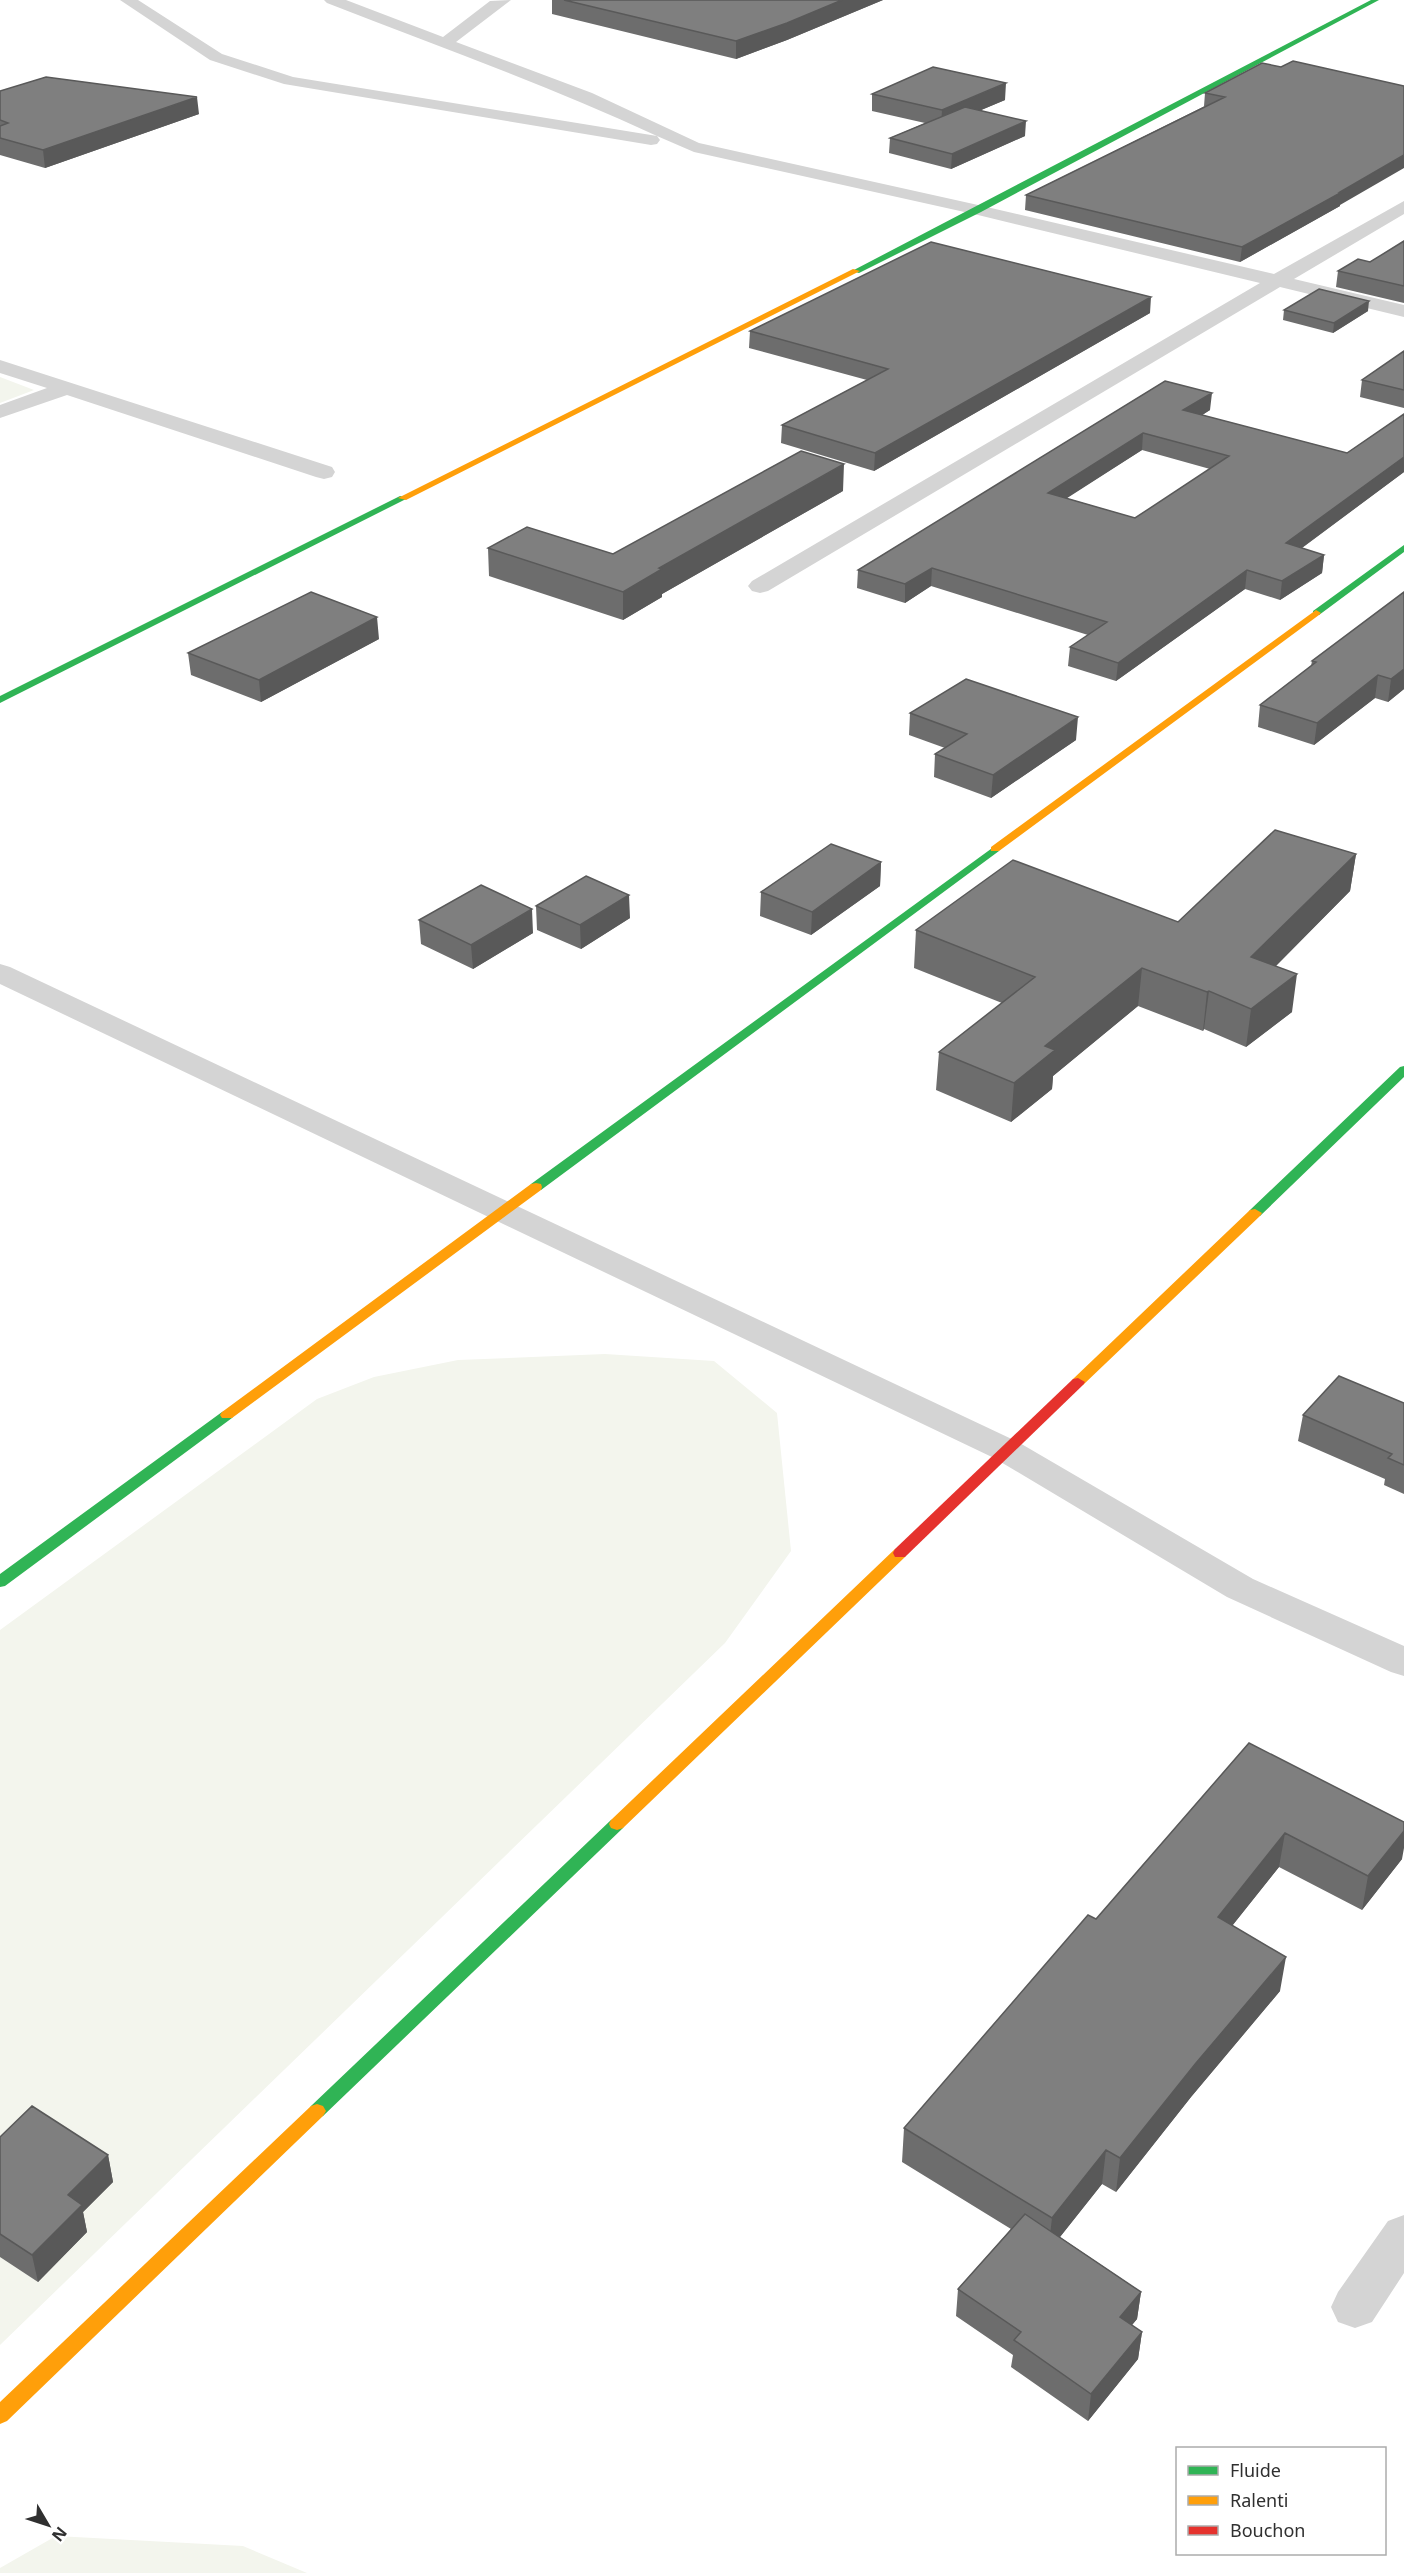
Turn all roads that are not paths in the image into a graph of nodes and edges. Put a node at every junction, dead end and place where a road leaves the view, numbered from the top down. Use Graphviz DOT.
graph roads {
  1 [pos="128,0"];
  2 [pos="332,0"];
  3 [pos="503,0"];
  4 [pos="1376,0"];
  5 [pos="444,44"];
  6 [pos="694,147"];
  7 [pos="1404,206"];
  8 [pos="978,210"];
  9 [pos="1276,280"];
  10 [pos="1404,311"];
  11 [pos="0,366"];
  12 [pos="67,388"];
  13 [pos="0,412"];
  14 [pos="324,472"];
  15 [pos="1404,548"];
  16 [pos="760,586"];
  17 [pos="0,700"];
  18 [pos="0,973"];
  19 [pos="1404,1070"];
  20 [pos="503,1212"];
  21 [pos="1006,1450"];
  22 [pos="0,1582"];
  23 [pos="1404,1662"];
  24 [pos="1404,2235"];
  25 [pos="1355,2307"];
  26 [pos="0,2415"];
  1 -- 6 [label="street"];
  2 -- 5 [label="street"];
  3 -- 5 [label="street"];
  4 -- 8 [label="street"];
  5 -- 6 [label="street"];
  6 -- 8 [label="street"];
  7 -- 9 [label="street"];
  8 -- 9 [label="street"];
  8 -- 17 [label="street"];
  9 -- 10 [label="street"];
  9 -- 16 [label="street"];
  11 -- 12 [label="street"];
  12 -- 13 [label="street"];
  12 -- 14 [label="street"];
  15 -- 20 [label="street"];
  18 -- 20 [label="street"];
  19 -- 21 [label="street"];
  20 -- 21 [label="street"];
  20 -- 22 [label="street"];
  21 -- 23 [label="street"];
  21 -- 26 [label="street"];
  24 -- 25 [label="street"];
}
